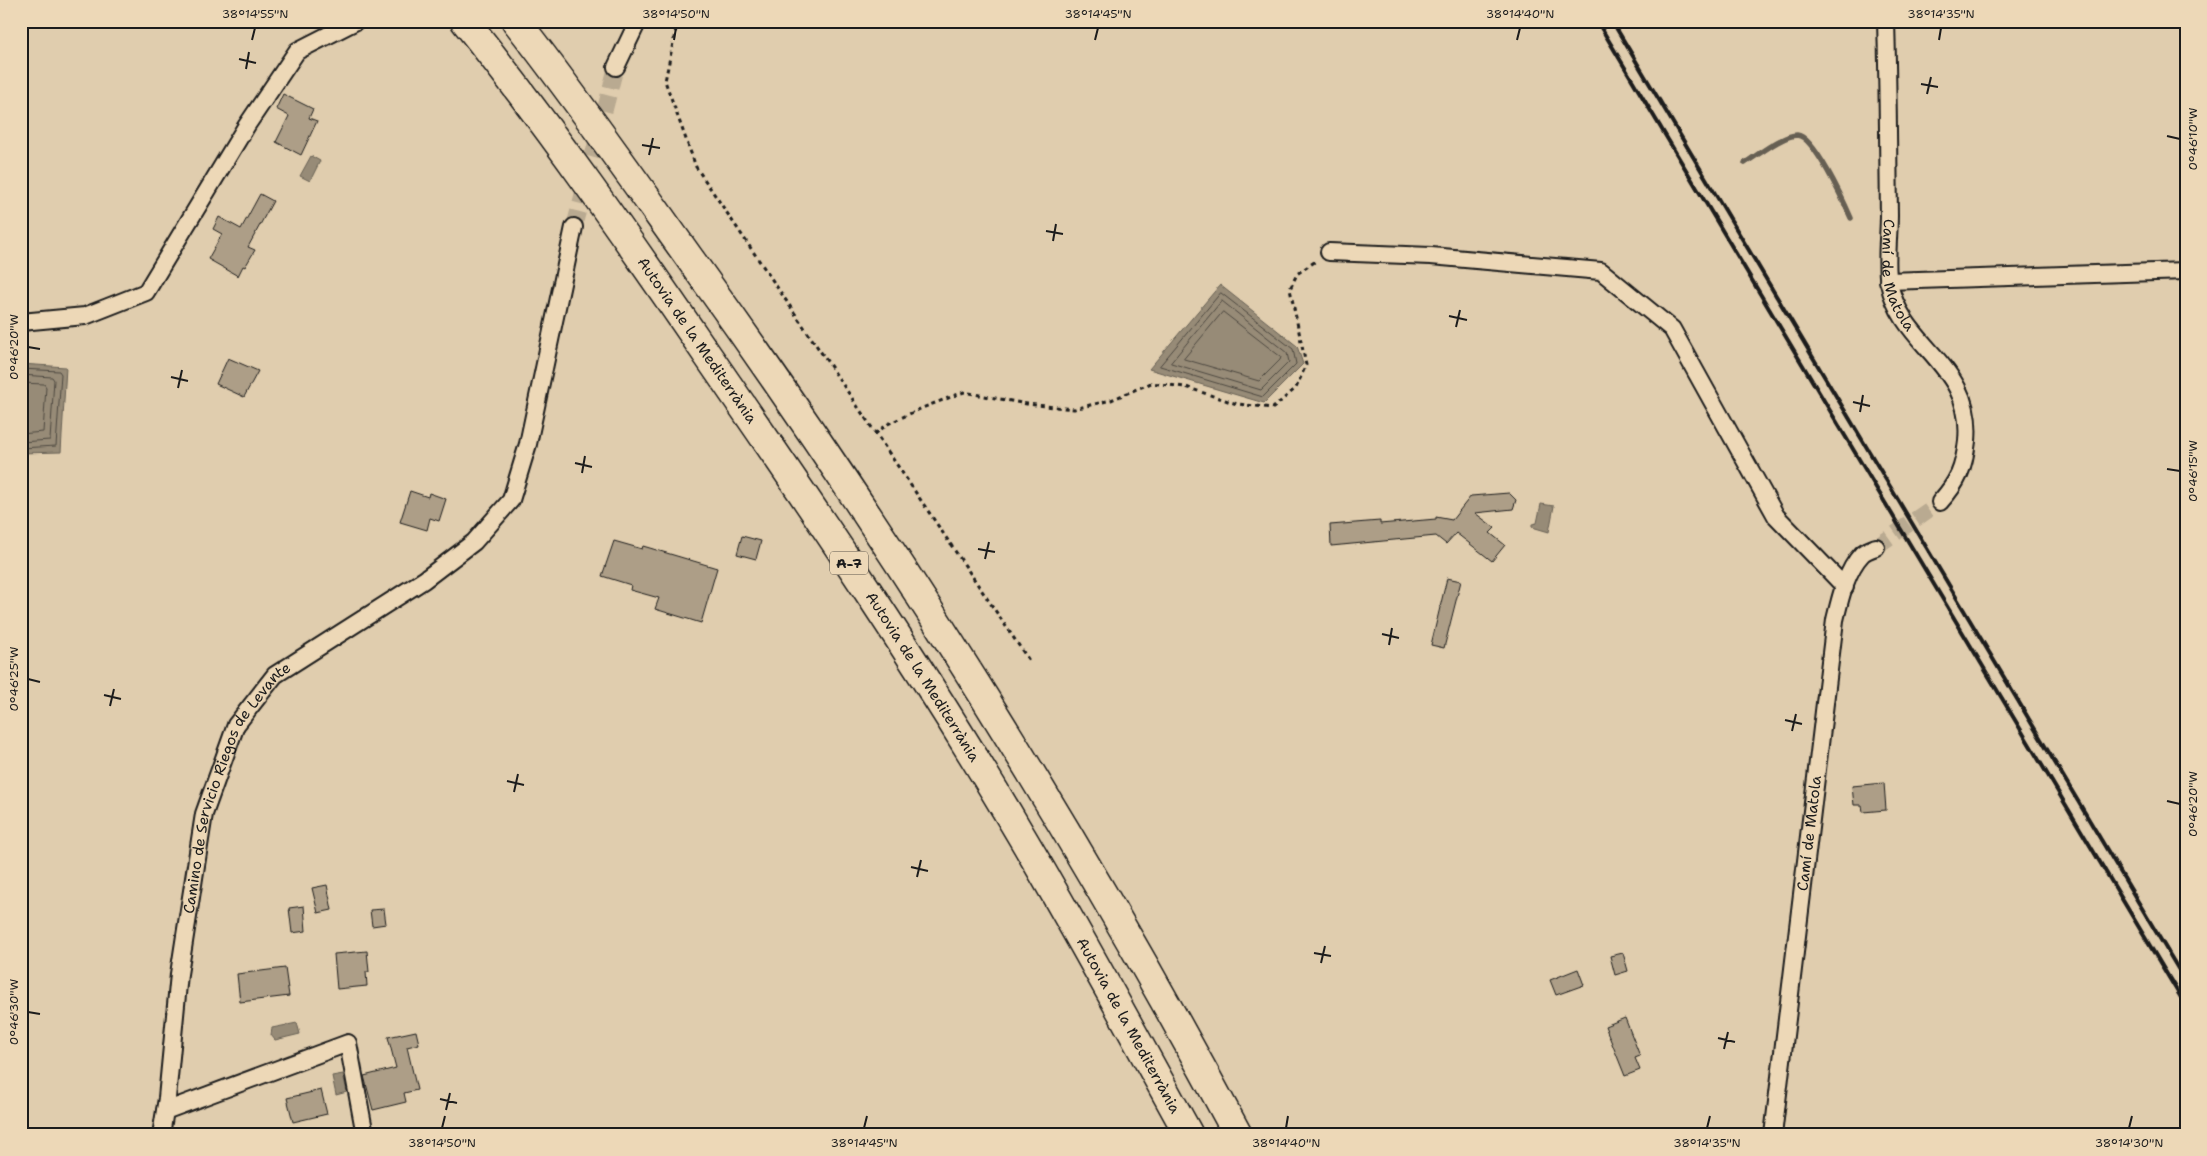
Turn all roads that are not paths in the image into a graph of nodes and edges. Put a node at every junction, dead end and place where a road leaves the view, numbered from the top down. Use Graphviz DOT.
graph roads {
  1 [pos="356,21"];
  2 [pos="464,21"];
  3 [pos="516,21"];
  4 [pos="638,21"];
  5 [pos="1886,21"];
  6 [pos="616,67"];
  7 [pos="574,227"];
  8 [pos="1330,252"];
  9 [pos="2186,271"];
  10 [pos="1888,281"];
  11 [pos="21,322"];
  12 [pos="1940,502"];
  13 [pos="1876,547"];
  14 [pos="1844,587"];
  15 [pos="165,1111"];
  16 [pos="162,1135"];
  17 [pos="365,1135"];
  18 [pos="1189,1135"];
  19 [pos="1238,1135"];
  20 [pos="1773,1135"];
  1 -- 11 [label="street"];
  2 -- 18 [label="highway, Autovia de la Mediterrània / A-7"];
  3 -- 19 [label="highway, A-7"];
  4 -- 6 [label="street"];
  5 -- 10 [label="street, Camí de Matola"];
  7 -- 15 [label="street, Camino de Servicio Riegos de Levante"];
  8 -- 14 [label="street"];
  9 -- 10 [label="street"];
  10 -- 12 [label="street, Camí de Matola"];
  13 -- 14 [label="street, Camí de Matola"];
  14 -- 20 [label="street, Camí de Matola"];
  15 -- 16 [label="street, Camino de Servicio Riegos de Levante"];
  15 -- 17 [label="street"];
}
